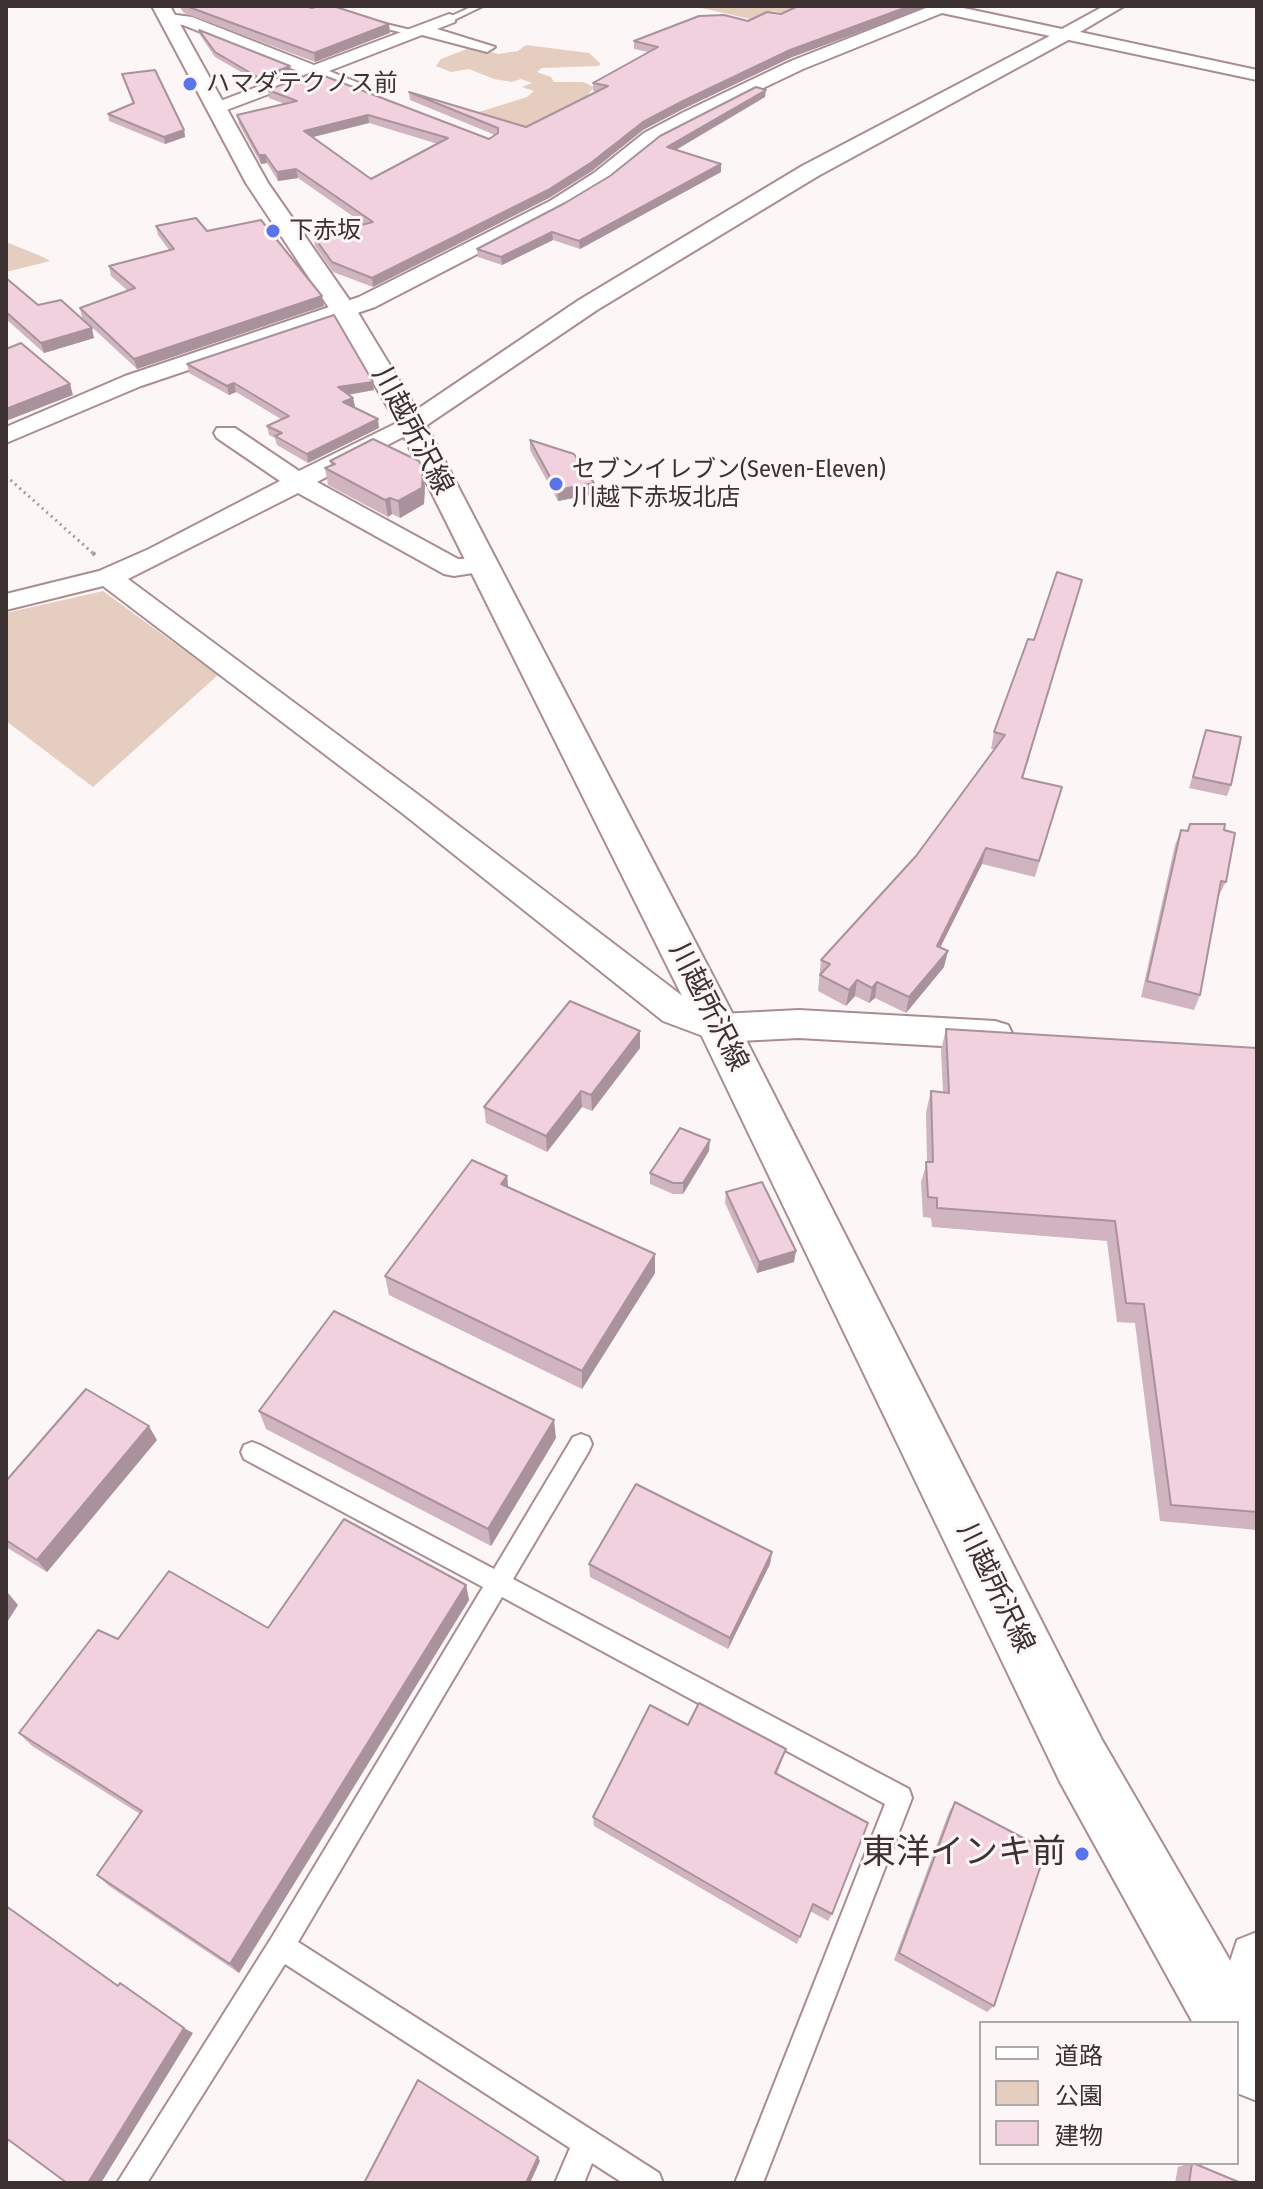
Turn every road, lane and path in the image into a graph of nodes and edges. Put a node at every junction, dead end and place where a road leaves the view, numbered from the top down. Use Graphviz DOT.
graph roads {
  1 [pos="479,6"];
  2 [pos="1116,6"];
  3 [pos="940,7"];
  4 [pos="164,12"];
  5 [pos="449,19"];
  6 [pos="368,22"];
  7 [pos="416,32"];
  8 [pos="1065,34"];
  9 [pos="487,47"];
  10 [pos="313,72"];
  11 [pos="1257,75"];
  12 [pos="386,100"];
  13 [pos="216,109"];
  14 [pos="344,311"];
  15 [pos="411,423"];
  16 [pos="226,433"];
  17 [pos="6,436"];
  18 [pos="6,476"];
  19 [pos="301,484"];
  20 [pos="482,564"];
  21 [pos="111,575"];
  22 [pos="6,602"];
  23 [pos="719,1028"];
  24 [pos="1025,1036"];
  25 [pos="581,1444"];
  26 [pos="252,1452"];
  27 [pos="497,1583"];
  28 [pos="281,1946"];
  29 [pos="1257,1960"];
  30 [pos="1229,2021"];
  31 [pos="1239,2021"];
  32 [pos="1239,2037"];
  33 [pos="1257,2068"];
  34 [pos="587,2143"];
  35 [pos="131,2183"];
  36 [pos="569,2183"];
  37 [pos="649,2183"];
  38 [pos="749,2183"];
  1 -- 5 [label="lane"];
  2 -- 8 [label="street"];
  3 -- 8 [label="street"];
  3 -- 14 [label="street"];
  4 -- 10 [label="street"];
  4 -- 13 [label="main road, 川越所沢線"];
  5 -- 7 [label="street"];
  6 -- 7 [label="lane"];
  7 -- 9 [label="street"];
  7 -- 10 [label="street"];
  8 -- 11 [label="street"];
  8 -- 15 [label="main road"];
  10 -- 12 [label="street"];
  10 -- 13 [label="street"];
  13 -- 14 [label="main road, 川越所沢線"];
  14 -- 15 [label="main road, 川越所沢線"];
  14 -- 17 [label="street"];
  15 -- 19 [label="street"];
  15 -- 20 [label="main road, 川越所沢線"];
  16 -- 19 [label="street"];
  18 -- 21 [label="path"];
  19 -- 20 [label="street"];
  19 -- 21 [label="street"];
  20 -- 23 [label="main road, 川越所沢線"];
  21 -- 22 [label="street"];
  21 -- 23 [label="street"];
  23 -- 24 [label="street"];
  23 -- 30 [label="main road, 川越所沢線"];
  25 -- 27 [label="lane"];
  26 -- 27 [label="lane"];
  27 -- 28 [label="lane"];
  27 -- 38 [label="lane"];
  28 -- 34 [label="lane"];
  28 -- 35 [label="lane"];
  29 -- 31 [label="street"];
  32 -- 33 [label="main road"];
  34 -- 36 [label="lane"];
  34 -- 37 [label="lane"];
}
